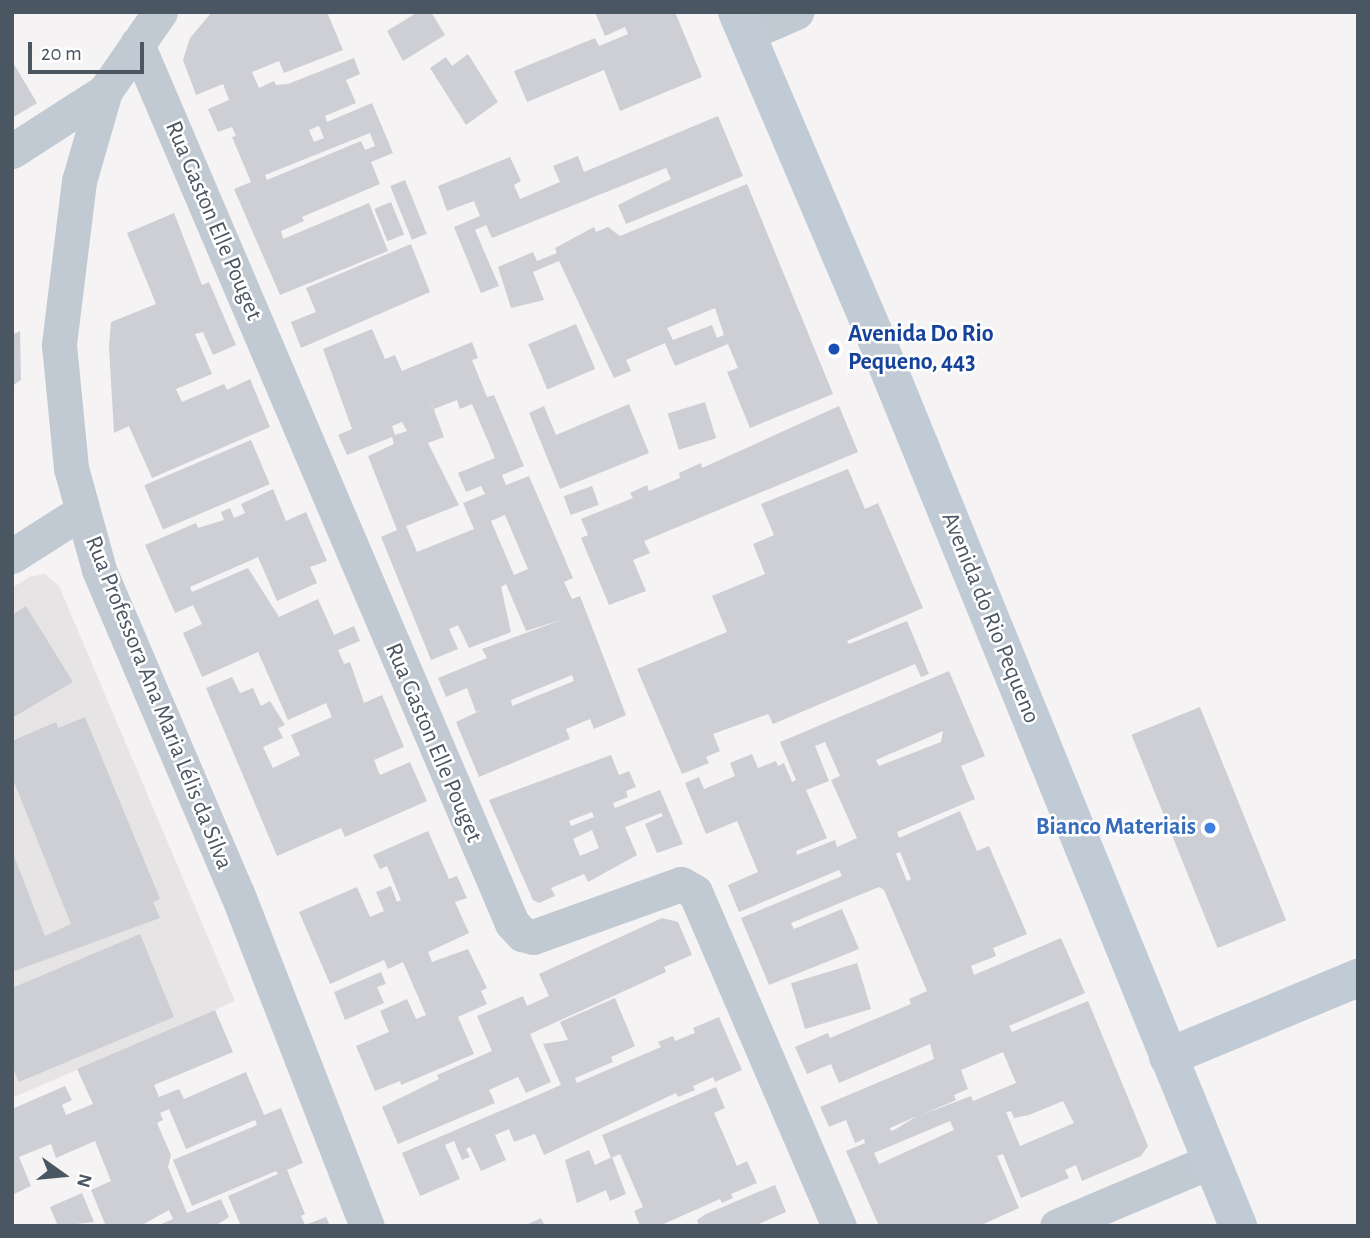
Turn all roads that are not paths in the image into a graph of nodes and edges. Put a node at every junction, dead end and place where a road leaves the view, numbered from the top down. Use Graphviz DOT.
graph roads {
  1 [pos="160,12"];
  2 [pos="796,12"];
  3 [pos="742,23"];
  4 [pos="137,44"];
  5 [pos="106,91"];
  6 [pos="12,151"];
  7 [pos="81,512"];
  8 [pos="12,556"];
  9 [pos="1358,978"];
  10 [pos="1168,1057"];
  11 [pos="1211,1161"];
  12 [pos="367,1226"];
  13 [pos="839,1226"];
  14 [pos="1057,1226"];
  15 [pos="1238,1226"];
  1 -- 4 [label="street, Rua Professora Ana Maria Lélis da Silva"];
  2 -- 3 [label="street"];
  3 -- 10 [label="main road, Avenida do Rio Pequeno"];
  4 -- 5 [label="street, Rua Professora Ana Maria Lélis da Silva"];
  4 -- 13 [label="street, Rua Gaston Elle Pouget"];
  5 -- 6 [label="street"];
  5 -- 7 [label="street, Rua Professora Ana Maria Lélis da Silva"];
  7 -- 8 [label="street"];
  7 -- 12 [label="street, Rua Professora Ana Maria Lélis da Silva"];
  9 -- 10 [label="main road"];
  10 -- 11 [label="main road, Avenida do Rio Pequeno"];
  11 -- 14 [label="street"];
  11 -- 15 [label="main road, Avenida do Rio Pequeno"];
}
